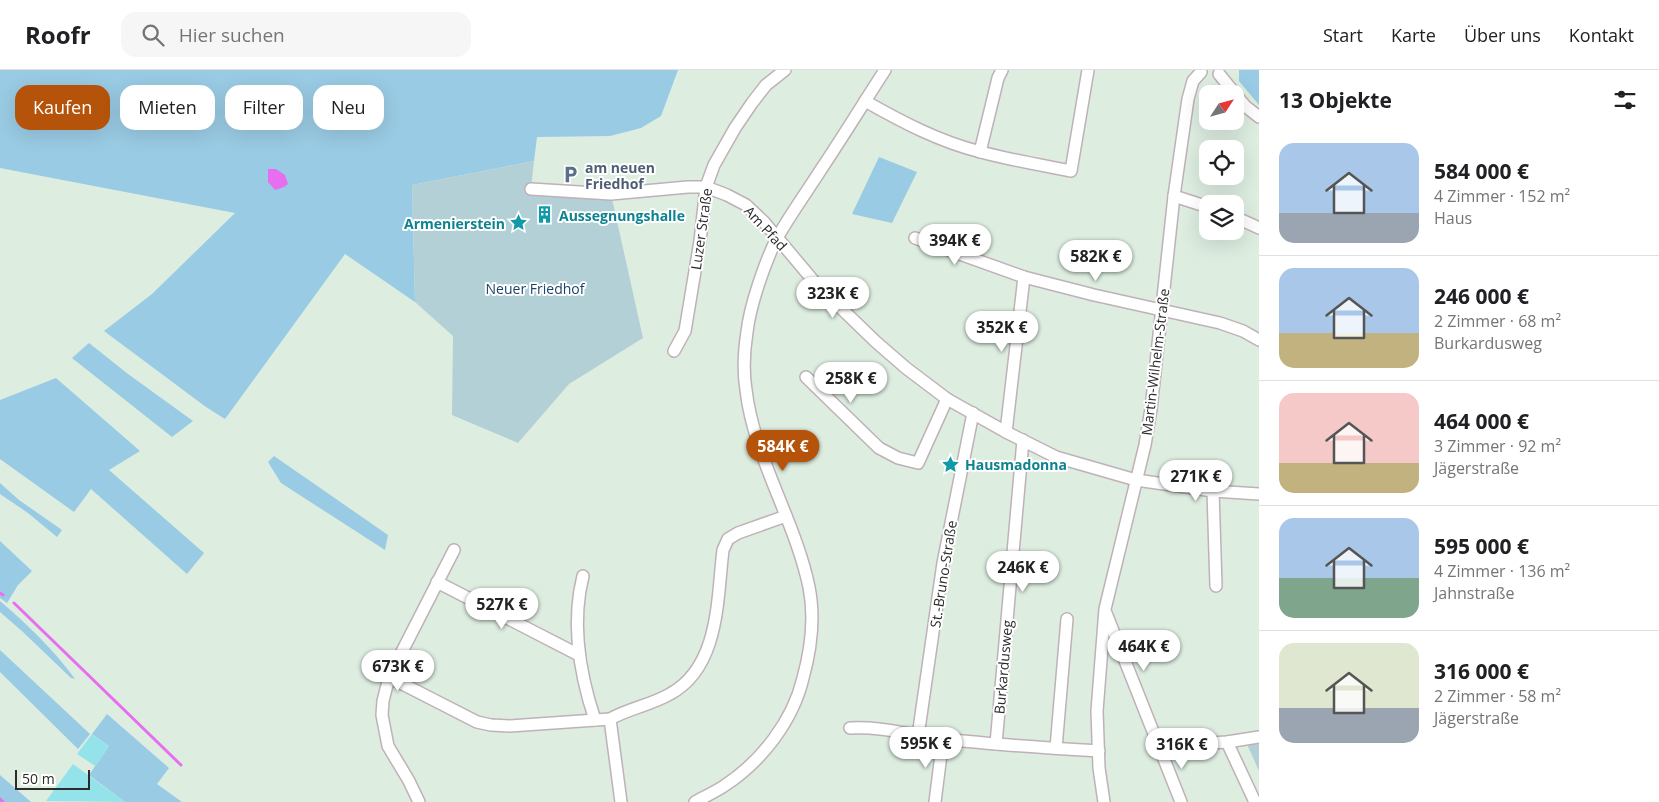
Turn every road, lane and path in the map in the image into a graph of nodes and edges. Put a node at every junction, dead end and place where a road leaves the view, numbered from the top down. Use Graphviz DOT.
graph roads {
  1 [pos="785,70"];
  2 [pos="885,70"];
  3 [pos="1002,70"];
  4 [pos="1088,70"];
  5 [pos="1200,71"];
  6 [pos="1221,72"];
  7 [pos="865,101"];
  8 [pos="1259,117"];
  9 [pos="980,152"];
  10 [pos="706,187"];
  11 [pos="532,189"];
  12 [pos="1174,196"];
  13 [pos="1199,205"];
  14 [pos="1244,221"];
  15 [pos="1259,228"];
  16 [pos="778,237"];
  17 [pos="915,238"];
  18 [pos="1024,277"];
  19 [pos="1162,310"];
  20 [pos="1259,340"];
  21 [pos="674,351"];
  22 [pos="806,377"];
  23 [pos="947,399"];
  24 [pos="973,413"];
  25 [pos="1006,432"];
  26 [pos="1023,440"];
  27 [pos="1136,480"];
  28 [pos="1213,491"];
  29 [pos="1259,494"];
  30 [pos="786,516"];
  31 [pos="454,550"];
  32 [pos="583,576"];
  33 [pos="437,582"];
  34 [pos="1216,586"];
  35 [pos="1105,609"];
  36 [pos="1067,619"];
  37 [pos="579,655"];
  38 [pos="389,677"];
  39 [pos="610,719"];
  40 [pos="595,720"];
  41 [pos="850,728"];
  42 [pos="918,736"];
  43 [pos="1259,737"];
  44 [pos="943,739"];
  45 [pos="1227,742"];
  46 [pos="996,744"];
  47 [pos="1160,746"];
  48 [pos="1056,748"];
  49 [pos="1099,751"];
  50 [pos="419,802"];
  51 [pos="621,802"];
  52 [pos="695,802"];
  53 [pos="935,802"];
  54 [pos="1104,802"];
  55 [pos="1181,802"];
  56 [pos="1255,802"];
  1 -- 10 [label="street, Luzer Straße"];
  2 -- 7 [label="street"];
  3 -- 9 [label="street"];
  4 -- 9 [label="street"];
  5 -- 6 [label="street"];
  5 -- 12 [label="street, Martin-Wilhelm-Straße"];
  6 -- 8 [label="street"];
  7 -- 9 [label="street"];
  7 -- 16 [label="street"];
  10 -- 11 [label="street, Am Pfad"];
  10 -- 16 [label="street, Am Pfad"];
  10 -- 21 [label="street, Luzer Straße"];
  12 -- 13 [label="street"];
  12 -- 19 [label="street, Martin-Wilhelm-Straße"];
  14 -- 15 [label="street"];
  16 -- 23 [label="street, Am Pfad"];
  16 -- 30 [label="street"];
  17 -- 18 [label="street"];
  18 -- 19 [label="street"];
  18 -- 25 [label="street"];
  19 -- 20 [label="street"];
  19 -- 27 [label="street, Martin-Wilhelm-Straße"];
  22 -- 23 [label="street"];
  23 -- 24 [label="street, Am Pfad"];
  24 -- 25 [label="street, Am Pfad"];
  24 -- 42 [label="street, St.-Bruno-Straße"];
  25 -- 26 [label="street, Am Pfad"];
  26 -- 27 [label="street, Am Pfad"];
  26 -- 46 [label="street, Burkardusweg"];
  27 -- 28 [label="street, Am Pfad"];
  27 -- 35 [label="street, Martin-Wilhelm-Straße"];
  28 -- 29 [label="street, Am Pfad"];
  28 -- 34 [label="street"];
  30 -- 39 [label="street"];
  30 -- 52 [label="street"];
  31 -- 33 [label="street"];
  32 -- 37 [label="street"];
  33 -- 37 [label="street"];
  33 -- 38 [label="street"];
  35 -- 47 [label="street"];
  35 -- 49 [label="street, Martin-Wilhelm-Straße"];
  36 -- 48 [label="street"];
  37 -- 40 [label="street"];
  38 -- 40 [label="street"];
  38 -- 50 [label="street"];
  39 -- 40 [label="street"];
  39 -- 51 [label="street"];
  41 -- 42 [label="street"];
  42 -- 44 [label="street"];
  43 -- 45 [label="street"];
  44 -- 46 [label="street"];
  44 -- 53 [label="street"];
  45 -- 47 [label="street"];
  45 -- 56 [label="street"];
  46 -- 48 [label="street"];
  47 -- 55 [label="street"];
  48 -- 49 [label="street"];
  49 -- 54 [label="street, Martin-Wilhelm-Straße"];
}
